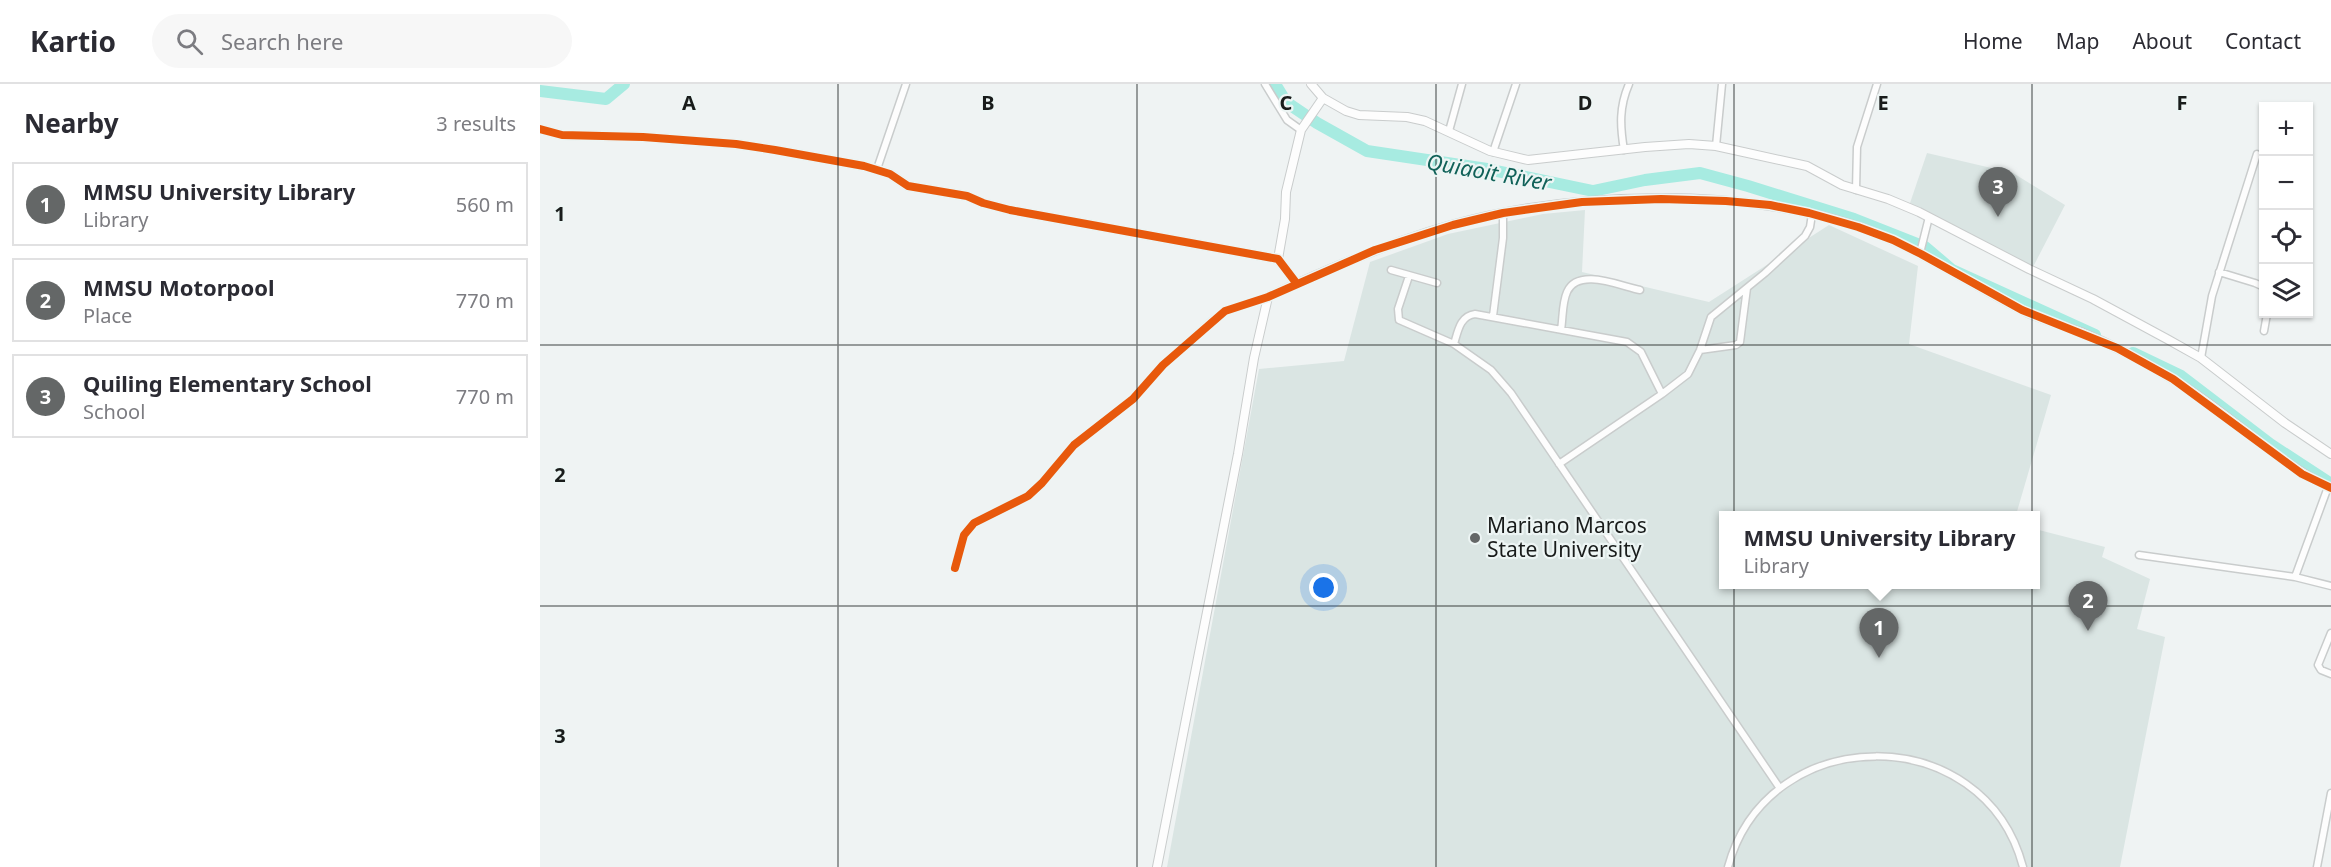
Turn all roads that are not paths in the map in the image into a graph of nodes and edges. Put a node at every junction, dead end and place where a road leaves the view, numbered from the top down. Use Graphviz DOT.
graph roads {
  1 [pos="906,84"];
  2 [pos="1265,84"];
  3 [pos="1311,84"];
  4 [pos="1462,84"];
  5 [pos="1516,84"];
  6 [pos="1629,84"];
  7 [pos="1722,84"];
  8 [pos="1877,84"];
  9 [pos="1321,100"];
  10 [pos="1303,126"];
  11 [pos="540,129"];
  12 [pos="1449,131"];
  13 [pos="1716,146"];
  14 [pos="1624,150"];
  15 [pos="1493,152"];
  16 [pos="2257,154"];
  17 [pos="877,169"];
  18 [pos="1856,190"];
  19 [pos="1503,213"];
  20 [pos="1812,214"];
  21 [pos="1928,220"];
  22 [pos="1920,250"];
  23 [pos="1278,259"];
  24 [pos="1391,270"];
  25 [pos="2219,272"];
  26 [pos="1409,276"];
  27 [pos="1297,284"];
  28 [pos="1437,284"];
  29 [pos="2259,285"];
  30 [pos="1747,288"];
  31 [pos="1640,290"];
  32 [pos="1268,297"];
  33 [pos="1493,316"];
  34 [pos="2266,318"];
  35 [pos="1561,330"];
  36 [pos="2264,331"];
  37 [pos="1454,344"];
  38 [pos="1700,350"];
  39 [pos="2201,358"];
  40 [pos="1662,394"];
  41 [pos="2331,454"];
  42 [pos="1559,464"];
  43 [pos="2330,487"];
  44 [pos="2139,555"];
  45 [pos="955,568"];
  46 [pos="2295,577"];
  47 [pos="2331,585"];
  48 [pos="2331,633"];
  49 [pos="2331,674"];
  50 [pos="1779,787"];
  51 [pos="2331,793"];
  52 [pos="2329,820"];
  53 [pos="1157,867"];
  54 [pos="1728,867"];
  55 [pos="2023,867"];
  56 [pos="2317,867"];
  1 -- 17 [label="street"];
  2 -- 10 [label="street"];
  3 -- 9 [label="street"];
  4 -- 12 [label="street"];
  5 -- 15 [label="street"];
  6 -- 14 [label="street"];
  7 -- 13 [label="street"];
  8 -- 18 [label="street"];
  9 -- 10 [label="street"];
  9 -- 12 [label="street"];
  10 -- 23 [label="street"];
  11 -- 17 [label="street"];
  12 -- 15 [label="street"];
  13 -- 14 [label="street"];
  13 -- 18 [label="street"];
  14 -- 15 [label="street"];
  16 -- 25 [label="street"];
  17 -- 23 [label="street"];
  18 -- 21 [label="street"];
  19 -- 20 [label="street"];
  19 -- 27 [label="street"];
  19 -- 33 [label="street"];
  20 -- 22 [label="street"];
  20 -- 30 [label="street"];
  21 -- 22 [label="street"];
  21 -- 39 [label="street"];
  22 -- 43 [label="street"];
  23 -- 27 [label="street"];
  24 -- 26 [label="street"];
  25 -- 29 [label="street"];
  25 -- 39 [label="street"];
  26 -- 28 [label="street"];
  26 -- 37 [label="street"];
  27 -- 32 [label="street"];
  30 -- 38 [label="street"];
  30 -- 38 [label="street"];
  31 -- 35 [label="street"];
  32 -- 45 [label="street"];
  32 -- 53 [label="street"];
  33 -- 35 [label="street"];
  33 -- 37 [label="street"];
  34 -- 36 [label="street"];
  35 -- 40 [label="street"];
  37 -- 42 [label="street"];
  38 -- 40 [label="street"];
  39 -- 41 [label="street"];
  40 -- 42 [label="street"];
  42 -- 50 [label="street"];
  43 -- 46 [label="street"];
  44 -- 46 [label="street"];
  46 -- 47 [label="street"];
  48 -- 49 [label="street"];
  50 -- 54 [label="street"];
  50 -- 55 [label="street"];
  51 -- 52 [label="street"];
  52 -- 56 [label="street"];
}
